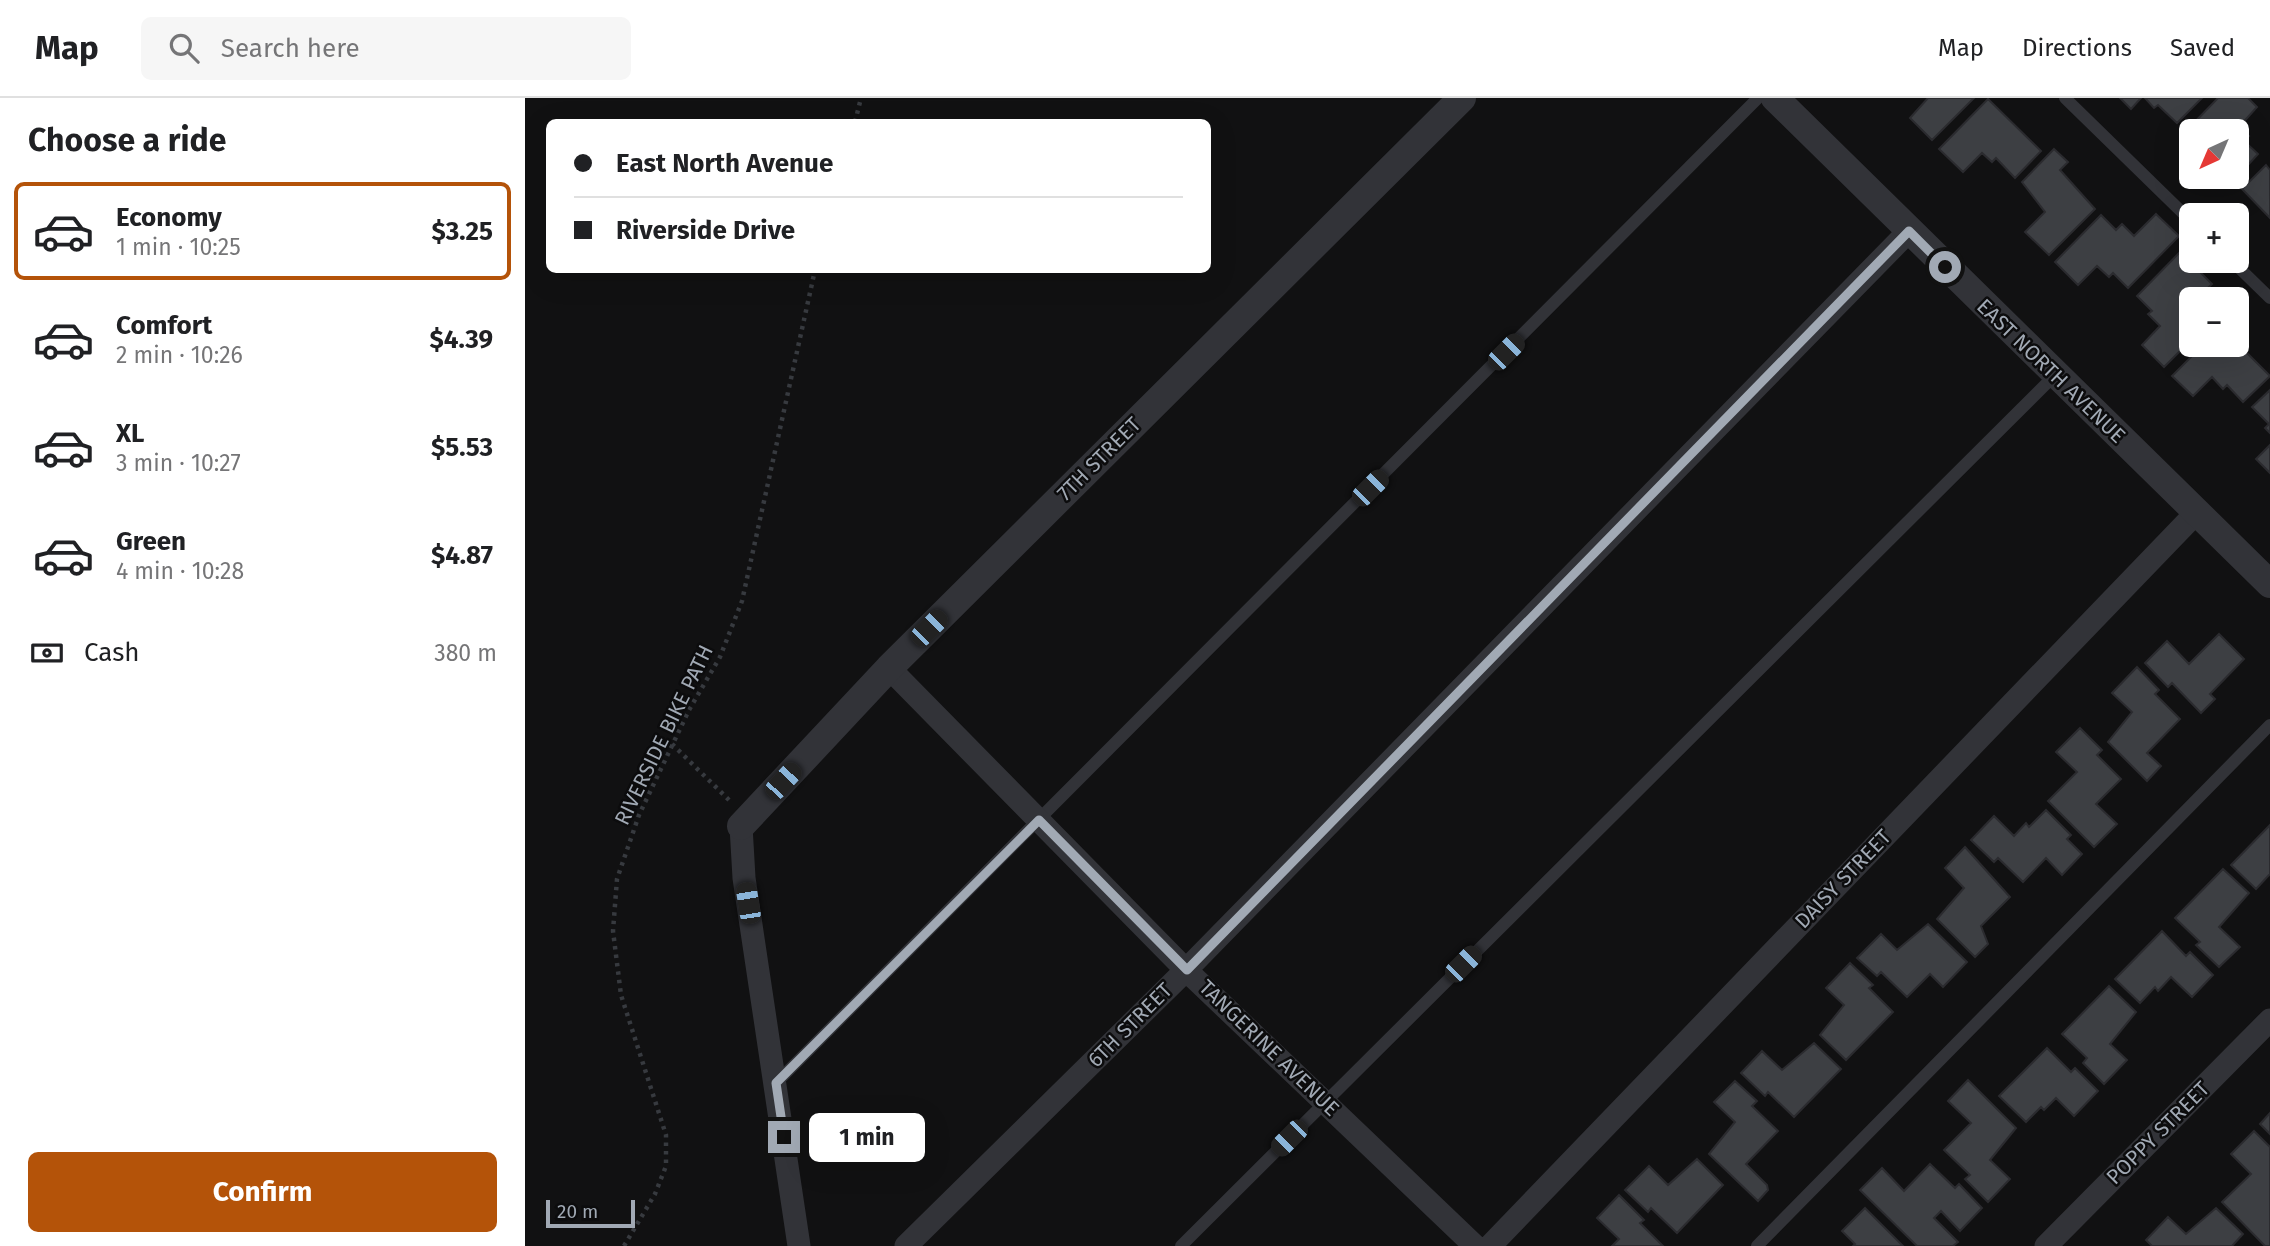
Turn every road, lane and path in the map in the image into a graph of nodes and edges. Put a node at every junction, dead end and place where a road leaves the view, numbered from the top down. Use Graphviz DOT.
graph roads {
  1 [pos="861,98"];
  2 [pos="1462,98"];
  3 [pos="1758,98"];
  4 [pos="1775,98"];
  5 [pos="2065,98"];
  6 [pos="856,119"];
  7 [pos="2179,209"];
  8 [pos="1909,231"];
  9 [pos="814,273"];
  10 [pos="2244,273"];
  11 [pos="2270,298"];
  12 [pos="2055,375"];
  13 [pos="2196,513"];
  14 [pos="2270,584"];
  15 [pos="889,668"];
  16 [pos="2270,725"];
  17 [pos="672,744"];
  18 [pos="1039,820"];
  19 [pos="745,822"];
  20 [pos="1187,970"];
  21 [pos="2270,1020"];
  22 [pos="776,1083"];
  23 [pos="1325,1102"];
  24 [pos="624,1246"];
  25 [pos="799,1246"];
  26 [pos="906,1246"];
  27 [pos="1181,1246"];
  28 [pos="1475,1246"];
  29 [pos="1490,1246"];
  30 [pos="1757,1246"];
  31 [pos="2046,1246"];
  1 -- 6 [label="path"];
  2 -- 15 [label="street, 7TH STREET"];
  3 -- 18 [label="lane"];
  4 -- 8 [label="street, EAST NORTH AVENUE"];
  5 -- 7 [label="lane"];
  8 -- 12 [label="street, EAST NORTH AVENUE"];
  8 -- 20 [label="street, 6TH STREET"];
  9 -- 17 [label="path, RIVERSIDE BIKE PATH"];
  10 -- 11 [label="lane"];
  12 -- 13 [label="street, EAST NORTH AVENUE"];
  12 -- 23 [label="lane"];
  13 -- 14 [label="street, EAST NORTH AVENUE"];
  13 -- 29 [label="street, DAISY STREET"];
  15 -- 18 [label="street, TANGERINE AVENUE"];
  15 -- 19 [label="street, 7TH STREET"];
  16 -- 30 [label="lane"];
  17 -- 19 [label="path"];
  17 -- 24 [label="path, RIVERSIDE BIKE PATH"];
  18 -- 20 [label="street, TANGERINE AVENUE"];
  18 -- 22 [label="lane"];
  19 -- 22 [label="street"];
  20 -- 23 [label="street, TANGERINE AVENUE"];
  20 -- 26 [label="street, 6TH STREET"];
  21 -- 31 [label="street, POPPY STREET"];
  22 -- 25 [label="street"];
  23 -- 27 [label="lane"];
  23 -- 28 [label="street, TANGERINE AVENUE"];
}
